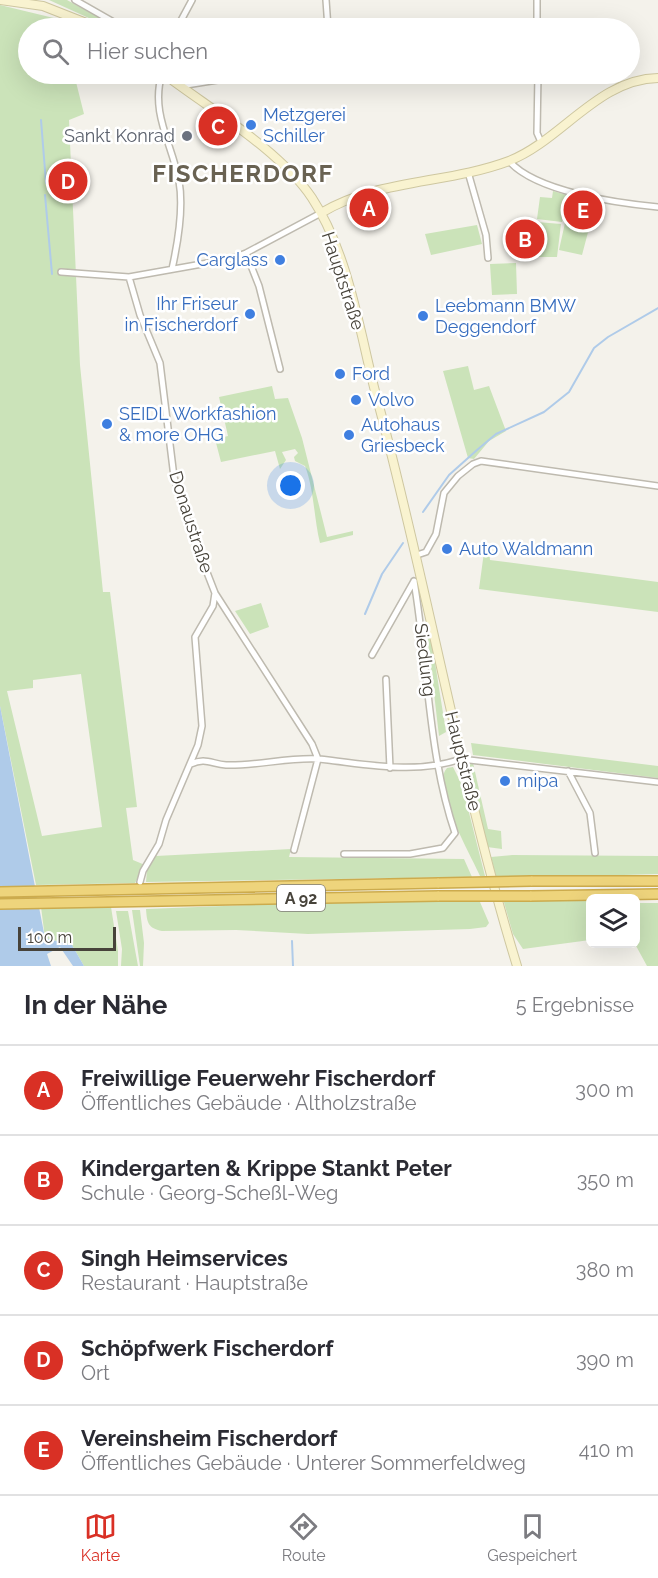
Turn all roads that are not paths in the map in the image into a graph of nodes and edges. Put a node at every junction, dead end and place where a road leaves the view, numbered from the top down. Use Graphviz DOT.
graph roads {
  1 [pos="0,0"];
  2 [pos="75,0"];
  3 [pos="192,0"];
  4 [pos="326,0"];
  5 [pos="537,0"];
  6 [pos="74,18"];
  7 [pos="106,18"];
  8 [pos="182,18"];
  9 [pos="327,18"];
  10 [pos="537,18"];
  11 [pos="658,78"];
  12 [pos="640,79"];
  13 [pos="159,84"];
  14 [pos="177,84"];
  15 [pos="192,84"];
  16 [pos="538,84"];
  17 [pos="628,84"];
  18 [pos="180,86"];
  19 [pos="541,142"];
  20 [pos="509,161"];
  21 [pos="468,172"];
  22 [pos="658,207"];
  23 [pos="321,213"];
  24 [pos="246,253"];
  25 [pos="488,258"];
  26 [pos="172,269"];
  27 [pos="61,272"];
  28 [pos="129,277"];
  29 [pos="280,369"];
  30 [pos="658,486"];
  31 [pos="417,555"];
  32 [pos="422,574"];
  33 [pos="414,581"];
  34 [pos="215,593"];
  35 [pos="228,611"];
  36 [pos="209,612"];
  37 [pos="372,655"];
  38 [pos="386,679"];
  39 [pos="198,746"];
  40 [pos="204,759"];
  41 [pos="318,759"];
  42 [pos="461,759"];
  43 [pos="191,764"];
  44 [pos="437,767"];
  45 [pos="390,768"];
  46 [pos="568,771"];
  47 [pos="658,782"];
  48 [pos="294,850"];
  49 [pos="595,853"];
  50 [pos="344,854"];
  51 [pos="658,881"];
  52 [pos="140,882"];
  53 [pos="0,892"];
  54 [pos="658,894"];
  55 [pos="0,904"];
  56 [pos="517,966"];
  1 -- 6 [label="main road"];
  2 -- 7 [label="street"];
  3 -- 8 [label="street"];
  4 -- 9 [label="street"];
  5 -- 10 [label="street"];
  11 -- 12 [label="main road"];
  13 -- 26 [label="street"];
  14 -- 18 [label="main road, Hauptstraße"];
  15 -- 18 [label="street"];
  16 -- 19 [label="street"];
  17 -- 19 [label="main road"];
  18 -- 23 [label="main road, Hauptstraße"];
  19 -- 20 [label="main road"];
  20 -- 21 [label="main road"];
  20 -- 22 [label="street"];
  21 -- 23 [label="main road"];
  21 -- 25 [label="street"];
  23 -- 24 [label="street"];
  23 -- 31 [label="main road, Hauptstraße"];
  24 -- 26 [label="street"];
  24 -- 29 [label="street"];
  26 -- 28 [label="street"];
  27 -- 28 [label="street"];
  28 -- 34 [label="street, Donaustraße"];
  30 -- 31 [label="street"];
  31 -- 32 [label="main road, Hauptstraße"];
  32 -- 33 [label="street, Siedlung"];
  32 -- 42 [label="main road, Hauptstraße"];
  33 -- 37 [label="street, Siedlung"];
  33 -- 44 [label="street, Siedlung"];
  34 -- 35 [label="street, Donaustraße"];
  34 -- 36 [label="street, Donaustraße"];
  35 -- 36 [label="street"];
  35 -- 41 [label="street, Donaustraße"];
  36 -- 39 [label="street, Donaustraße"];
  38 -- 45 [label="street"];
  39 -- 40 [label="street"];
  39 -- 43 [label="street, Donaustraße"];
  40 -- 41 [label="street"];
  40 -- 43 [label="street"];
  41 -- 45 [label="street"];
  41 -- 48 [label="street"];
  42 -- 44 [label="street"];
  42 -- 46 [label="street"];
  42 -- 56 [label="main road, Hauptstraße"];
  43 -- 52 [label="street, Donaustraße"];
  44 -- 45 [label="street"];
  44 -- 50 [label="street, Siedlung"];
  46 -- 47 [label="street"];
  46 -- 49 [label="street"];
  51 -- 53 [label="highway, A 92, bridge"];
  54 -- 55 [label="highway, A 92, bridge"];
}
